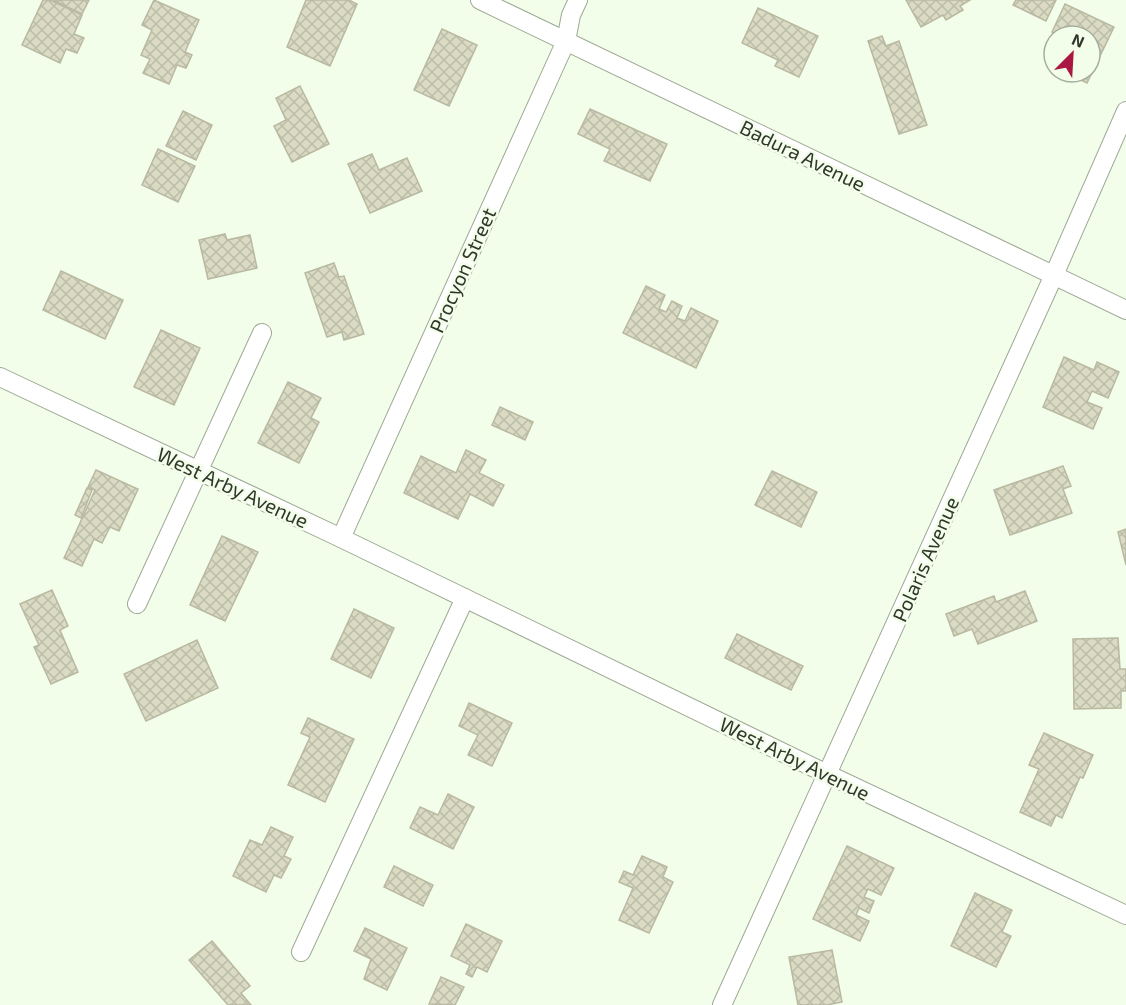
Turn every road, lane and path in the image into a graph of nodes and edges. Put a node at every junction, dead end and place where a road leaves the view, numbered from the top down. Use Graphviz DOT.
graph roads {
  1 [pos="480,0"];
  2 [pos="578,0"];
  3 [pos="566,41"];
  4 [pos="1126,111"];
  5 [pos="1054,275"];
  6 [pos="1126,310"];
  7 [pos="262,333"];
  8 [pos="0,377"];
  9 [pos="198,470"];
  10 [pos="341,538"];
  11 [pos="465,598"];
  12 [pos="137,604"];
  13 [pos="827,774"];
  14 [pos="1126,915"];
  15 [pos="301,952"];
  16 [pos="722,1005"];
  1 -- 3 [label="street, Badura Avenue"];
  2 -- 3 [label="street, Procyon Street"];
  3 -- 5 [label="street, Badura Avenue"];
  3 -- 10 [label="street, Procyon Street"];
  4 -- 5 [label="street, Polaris Avenue"];
  5 -- 6 [label="street, Badura Avenue"];
  5 -- 13 [label="street, Polaris Avenue"];
  7 -- 9 [label="street"];
  8 -- 9 [label="street, West Arby Avenue"];
  9 -- 10 [label="street, West Arby Avenue"];
  9 -- 12 [label="street"];
  10 -- 11 [label="street, West Arby Avenue"];
  11 -- 13 [label="street, West Arby Avenue"];
  11 -- 15 [label="street"];
  13 -- 14 [label="street, West Arby Avenue"];
  13 -- 16 [label="street, Polaris Avenue"];
}
